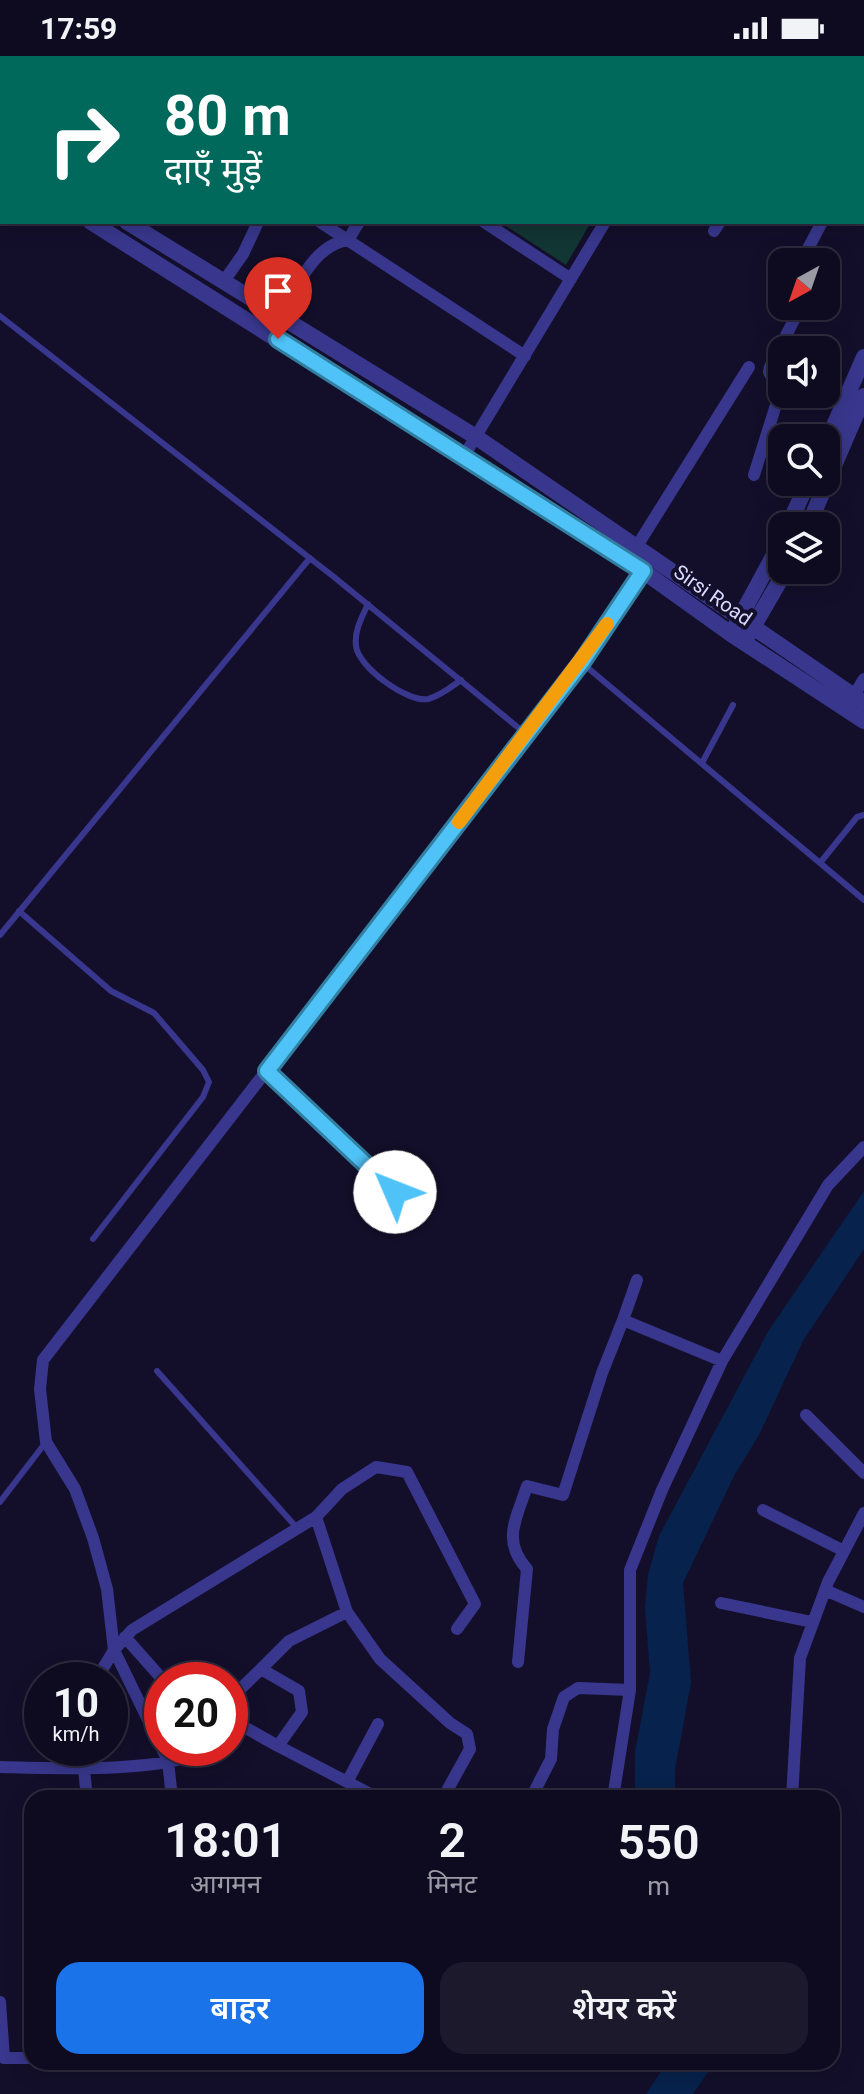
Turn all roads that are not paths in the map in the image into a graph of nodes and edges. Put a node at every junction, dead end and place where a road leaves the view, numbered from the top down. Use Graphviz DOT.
graph roads {
  1 [pos="94,224"];
  2 [pos="130,224"];
  3 [pos="257,224"];
  4 [pos="323,224"];
  5 [pos="358,224"];
  6 [pos="487,224"];
  7 [pos="604,224"];
  8 [pos="821,224"];
  9 [pos="348,240"];
  10 [pos="808,248"];
  11 [pos="571,279"];
  12 [pos="224,281"];
  13 [pos="279,315"];
  14 [pos="0,316"];
  15 [pos="794,320"];
  16 [pos="525,356"];
  17 [pos="863,365"];
  18 [pos="749,367"];
  19 [pos="864,396"];
  20 [pos="835,424"];
  21 [pos="476,437"];
  22 [pos="464,456"];
  23 [pos="754,475"];
  24 [pos="814,512"];
  25 [pos="637,546"];
  26 [pos="310,558"];
  27 [pos="643,571"];
  28 [pos="768,573"];
  29 [pos="776,584"];
  30 [pos="368,604"];
  31 [pos="748,621"];
  32 [pos="738,638"];
  33 [pos="582,662"];
  34 [pos="864,679"];
  35 [pos="461,680"];
  36 [pos="859,700"];
  37 [pos="733,705"];
  38 [pos="864,721"];
  39 [pos="526,734"];
  40 [pos="702,763"];
  41 [pos="864,815"];
  42 [pos="820,863"];
  43 [pos="864,900"];
  44 [pos="19,911"];
  45 [pos="0,935"];
  46 [pos="267,1071"];
  47 [pos="864,1147"];
  48 [pos="395,1192"];
  49 [pos="93,1239"];
  50 [pos="637,1280"];
  51 [pos="623,1320"];
  52 [pos="722,1361"];
  53 [pos="157,1371"];
  54 [pos="806,1415"];
  55 [pos="46,1442"];
  56 [pos="864,1473"];
  57 [pos="0,1502"];
  58 [pos="763,1510"];
  59 [pos="864,1513"];
  60 [pos="316,1517"];
  61 [pos="297,1528"];
  62 [pos="844,1551"];
  63 [pos="825,1590"];
  64 [pos="721,1603"];
  65 [pos="864,1607"];
  66 [pos="347,1612"];
  67 [pos="812,1622"];
  68 [pos="457,1629"];
  69 [pos="125,1637"];
  70 [pos="114,1650"];
  71 [pos="107,1662"];
  72 [pos="147,1662"];
  73 [pos="518,1662"];
  74 [pos="261,1669"];
  75 [pos="248,1682"];
  76 [pos="630,1690"];
  77 [pos="144,1712"];
  78 [pos="378,1724"];
  79 [pos="248,1729"];
  80 [pos="278,1746"];
  81 [pos="144,1763"];
  82 [pos="169,1766"];
  83 [pos="0,1767"];
  84 [pos="55,1768"];
  85 [pos="84,1769"];
  86 [pos="347,1782"];
  87 [pos="86,1790"];
  88 [pos="171,1790"];
  89 [pos="362,1790"];
  90 [pos="447,1790"];
  91 [pos="535,1790"];
  92 [pos="614,1790"];
  93 [pos="792,1790"];
  94 [pos="0,2002"];
  95 [pos="2,2058"];
  96 [pos="24,2058"];
  1 -- 22 [label="street, Sirsi Road"];
  2 -- 12 [label="street, Sirsi Road"];
  3 -- 12 [label="street"];
  4 -- 9 [label="street"];
  5 -- 9 [label="street"];
  6 -- 11 [label="street"];
  7 -- 11 [label="street"];
  8 -- 10 [label="street"];
  9 -- 13 [label="street"];
  9 -- 16 [label="street"];
  11 -- 16 [label="street"];
  12 -- 13 [label="street, Sirsi Road"];
  13 -- 21 [label="street, Sirsi Road"];
  14 -- 26 [label="lane"];
  15 -- 23 [label="street"];
  16 -- 21 [label="street"];
  17 -- 20 [label="street"];
  18 -- 25 [label="street"];
  19 -- 24 [label="street"];
  21 -- 22 [label="street"];
  21 -- 25 [label="street, Sirsi Road"];
  22 -- 27 [label="street, Sirsi Road"];
  25 -- 31 [label="street, Sirsi Road"];
  26 -- 30 [label="lane"];
  26 -- 44 [label="lane"];
  27 -- 32 [label="street, Sirsi Road"];
  27 -- 33 [label="street"];
  28 -- 31 [label="street"];
  29 -- 31 [label="street"];
  30 -- 35 [label="lane"];
  30 -- 35 [label="lane"];
  31 -- 32 [label="street"];
  31 -- 36 [label="street, Sirsi Road"];
  32 -- 38 [label="street, Sirsi Road"];
  33 -- 39 [label="street"];
  33 -- 40 [label="lane"];
  34 -- 36 [label="street"];
  35 -- 39 [label="lane"];
  37 -- 40 [label="lane"];
  39 -- 46 [label="street"];
  40 -- 42 [label="lane"];
  41 -- 42 [label="lane"];
  42 -- 43 [label="lane"];
  44 -- 45 [label="lane"];
  44 -- 49 [label="lane"];
  46 -- 48 [label="lane"];
  46 -- 55 [label="street"];
  47 -- 52 [label="street"];
  50 -- 51 [label="street"];
  51 -- 52 [label="street"];
  51 -- 73 [label="street"];
  52 -- 76 [label="street"];
  53 -- 61 [label="lane"];
  54 -- 56 [label="street"];
  55 -- 57 [label="lane"];
  55 -- 70 [label="street"];
  58 -- 62 [label="street"];
  59 -- 62 [label="street"];
  60 -- 61 [label="street"];
  60 -- 66 [label="street"];
  60 -- 68 [label="street"];
  61 -- 69 [label="street"];
  62 -- 63 [label="street"];
  63 -- 65 [label="street"];
  63 -- 67 [label="street"];
  64 -- 67 [label="street"];
  66 -- 74 [label="street"];
  66 -- 90 [label="street"];
  67 -- 93 [label="street"];
  69 -- 70 [label="street"];
  69 -- 72 [label="street"];
  70 -- 71 [label="street"];
  70 -- 77 [label="street"];
  74 -- 75 [label="street"];
  74 -- 80 [label="street"];
  76 -- 91 [label="street"];
  76 -- 92 [label="street"];
  78 -- 86 [label="street"];
  79 -- 80 [label="street"];
  80 -- 86 [label="street"];
  81 -- 85 [label="street"];
  82 -- 88 [label="street"];
  83 -- 84 [label="street"];
  84 -- 85 [label="street"];
  85 -- 87 [label="street"];
  86 -- 89 [label="street"];
  94 -- 95 [label="street"];
  95 -- 96 [label="street"];
}
